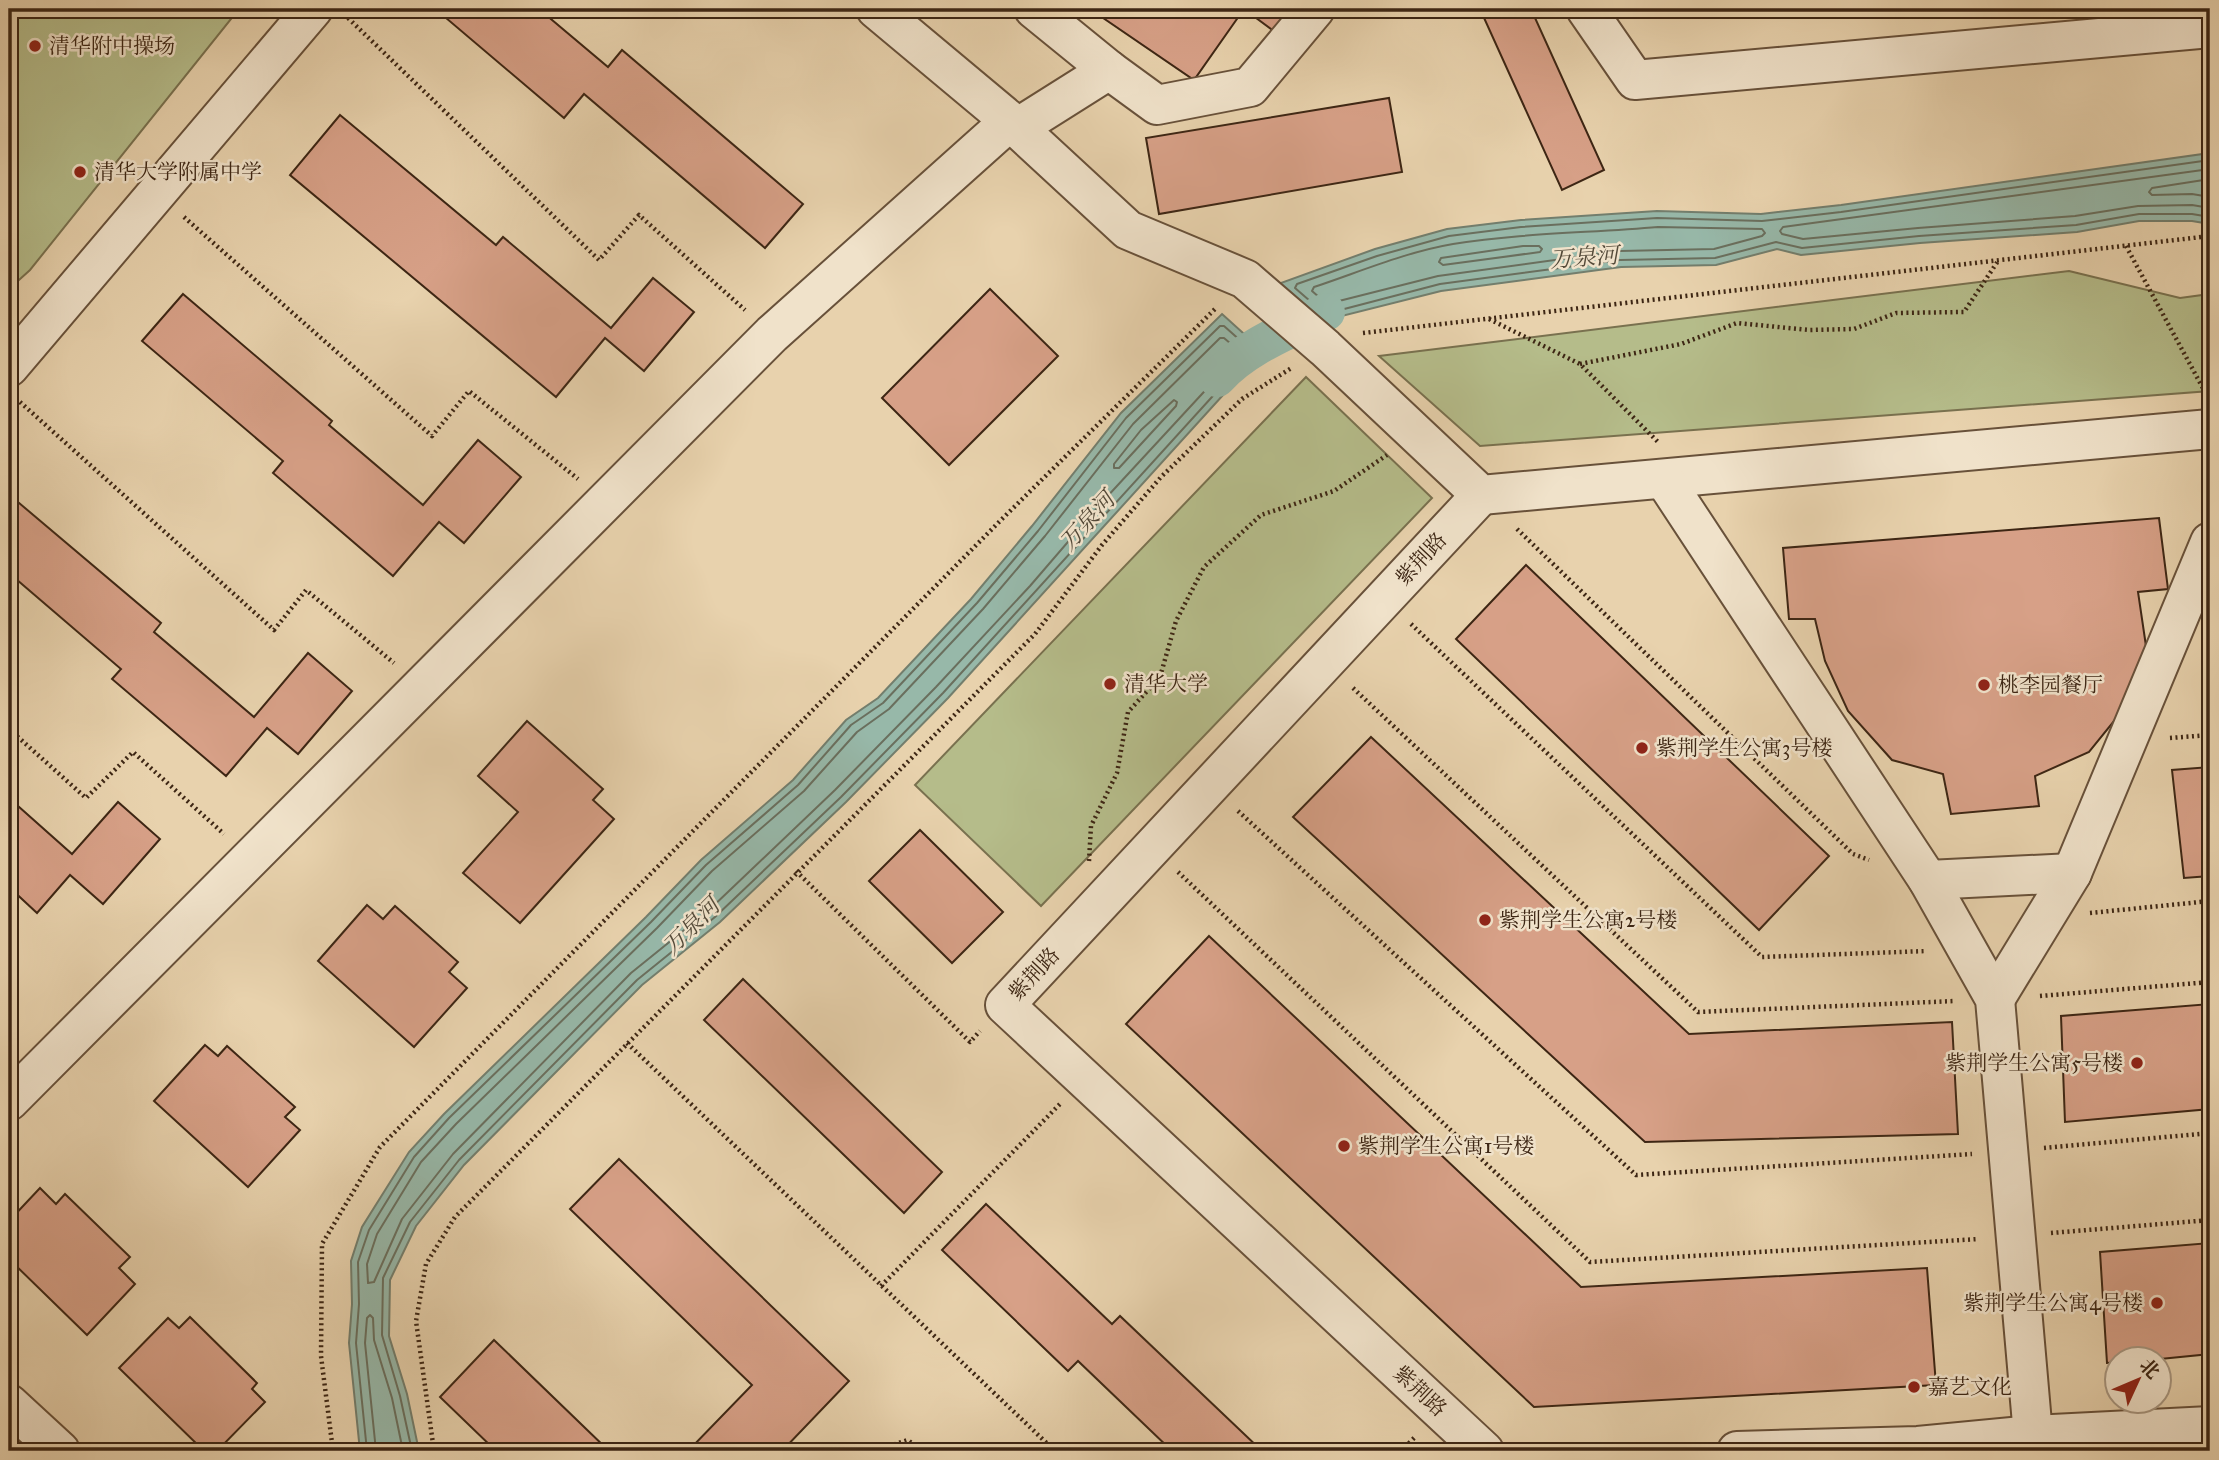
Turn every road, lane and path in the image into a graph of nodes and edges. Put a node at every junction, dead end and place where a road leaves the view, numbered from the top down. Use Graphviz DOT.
graph roads {
  1 [pos="313,9"];
  2 [pos="338,9"];
  3 [pos="876,9"];
  4 [pos="1034,9"];
  5 [pos="1315,9"];
  6 [pos="1586,9"];
  7 [pos="2210,28"];
  8 [pos="1109,70"];
  9 [pos="1014,125"];
  10 [pos="156,193"];
  11 [pos="2210,236"];
  12 [pos="2126,246"];
  13 [pos="1998,261"];
  14 [pos="1245,279"];
  15 [pos="1489,318"];
  16 [pos="772,334"];
  17 [pos="1325,348"];
  18 [pos="1580,364"];
  19 [pos="14,385"];
  20 [pos="2210,402"];
  21 [pos="2210,429"];
  22 [pos="1417,435"];
  23 [pos="1679,478"];
  24 [pos="1481,495"];
  25 [pos="606,501"];
  26 [pos="2210,542"];
  27 [pos="1384,598"];
  28 [pos="1325,662"];
  29 [pos="421,686"];
  30 [pos="9,729"];
  31 [pos="1210,785"];
  32 [pos="1152,848"];
  33 [pos="251,858"];
  34 [pos="796,871"];
  35 [pos="2072,873"];
  36 [pos="1928,880"];
  37 [pos="2210,901"];
  38 [pos="2044,917"];
  39 [pos="1084,921"];
  40 [pos="1966,950"];
  41 [pos="2210,982"];
  42 [pos="1995,999"];
  43 [pos="1005,1005"];
  44 [pos="627,1044"];
  45 [pos="1085,1079"];
  46 [pos="9,1101"];
  47 [pos="2210,1133"];
  48 [pos="2008,1152"];
  49 [pos="2210,1220"];
  50 [pos="2015,1236"];
  51 [pos="881,1286"];
  52 [pos="9,1404"];
  53 [pos="2210,1426"];
  54 [pos="2032,1435"];
  55 [pos="1915,1448"];
  56 [pos="60,1451"];
  57 [pos="333,1451"];
  58 [pos="434,1451"];
  59 [pos="873,1451"];
  60 [pos="921,1451"];
  61 [pos="1055,1451"];
  62 [pos="1484,1451"];
  63 [pos="1737,1451"];
  1 -- 10 [label="street"];
  2 -- 16 [label="path"];
  3 -- 9 [label="street"];
  4 -- 8 [label="street"];
  5 -- 8 [label="street"];
  6 -- 7 [label="street"];
  8 -- 9 [label="street"];
  9 -- 14 [label="street"];
  9 -- 16 [label="street"];
  10 -- 19 [label="street"];
  10 -- 25 [label="path"];
  11 -- 12 [label="path"];
  12 -- 13 [label="path"];
  12 -- 20 [label="path"];
  13 -- 15 [label="path"];
  13 -- 18 [label="path"];
  14 -- 17 [label="street"];
  14 -- 57 [label="path"];
  15 -- 17 [label="path"];
  15 -- 18 [label="path"];
  16 -- 25 [label="street"];
  17 -- 22 [label="street"];
  17 -- 34 [label="path"];
  18 -- 23 [label="path"];
  19 -- 29 [label="path"];
  21 -- 23 [label="street"];
  22 -- 24 [label="street"];
  22 -- 39 [label="path"];
  23 -- 24 [label="street"];
  23 -- 36 [label="street"];
  24 -- 27 [label="street, 紫荆路"];
  24 -- 36 [label="path"];
  25 -- 29 [label="street"];
  26 -- 35 [label="street"];
  27 -- 28 [label="street, 紫荆路"];
  27 -- 40 [label="path"];
  28 -- 31 [label="street, 紫荆路"];
  28 -- 42 [label="path"];
  29 -- 33 [label="street"];
  30 -- 33 [label="path"];
  31 -- 32 [label="street, 紫荆路"];
  31 -- 48 [label="path"];
  32 -- 39 [label="street, 紫荆路"];
  32 -- 50 [label="path"];
  33 -- 46 [label="street"];
  34 -- 43 [label="path"];
  34 -- 44 [label="path"];
  35 -- 36 [label="street"];
  35 -- 38 [label="street"];
  36 -- 40 [label="street"];
  37 -- 38 [label="path"];
  38 -- 42 [label="street"];
  39 -- 43 [label="street, 紫荆路"];
  40 -- 42 [label="street"];
  41 -- 42 [label="path"];
  42 -- 48 [label="street"];
  43 -- 45 [label="street, 紫荆路"];
  44 -- 51 [label="path"];
  44 -- 58 [label="path"];
  45 -- 51 [label="path"];
  45 -- 62 [label="street, 紫荆路"];
  47 -- 48 [label="path"];
  48 -- 50 [label="street"];
  49 -- 50 [label="path"];
  50 -- 54 [label="street"];
  51 -- 61 [label="path"];
  52 -- 56 [label="street"];
  53 -- 54 [label="street"];
  54 -- 55 [label="street"];
  55 -- 63 [label="street"];
  59 -- 60 [label="path"];
}
